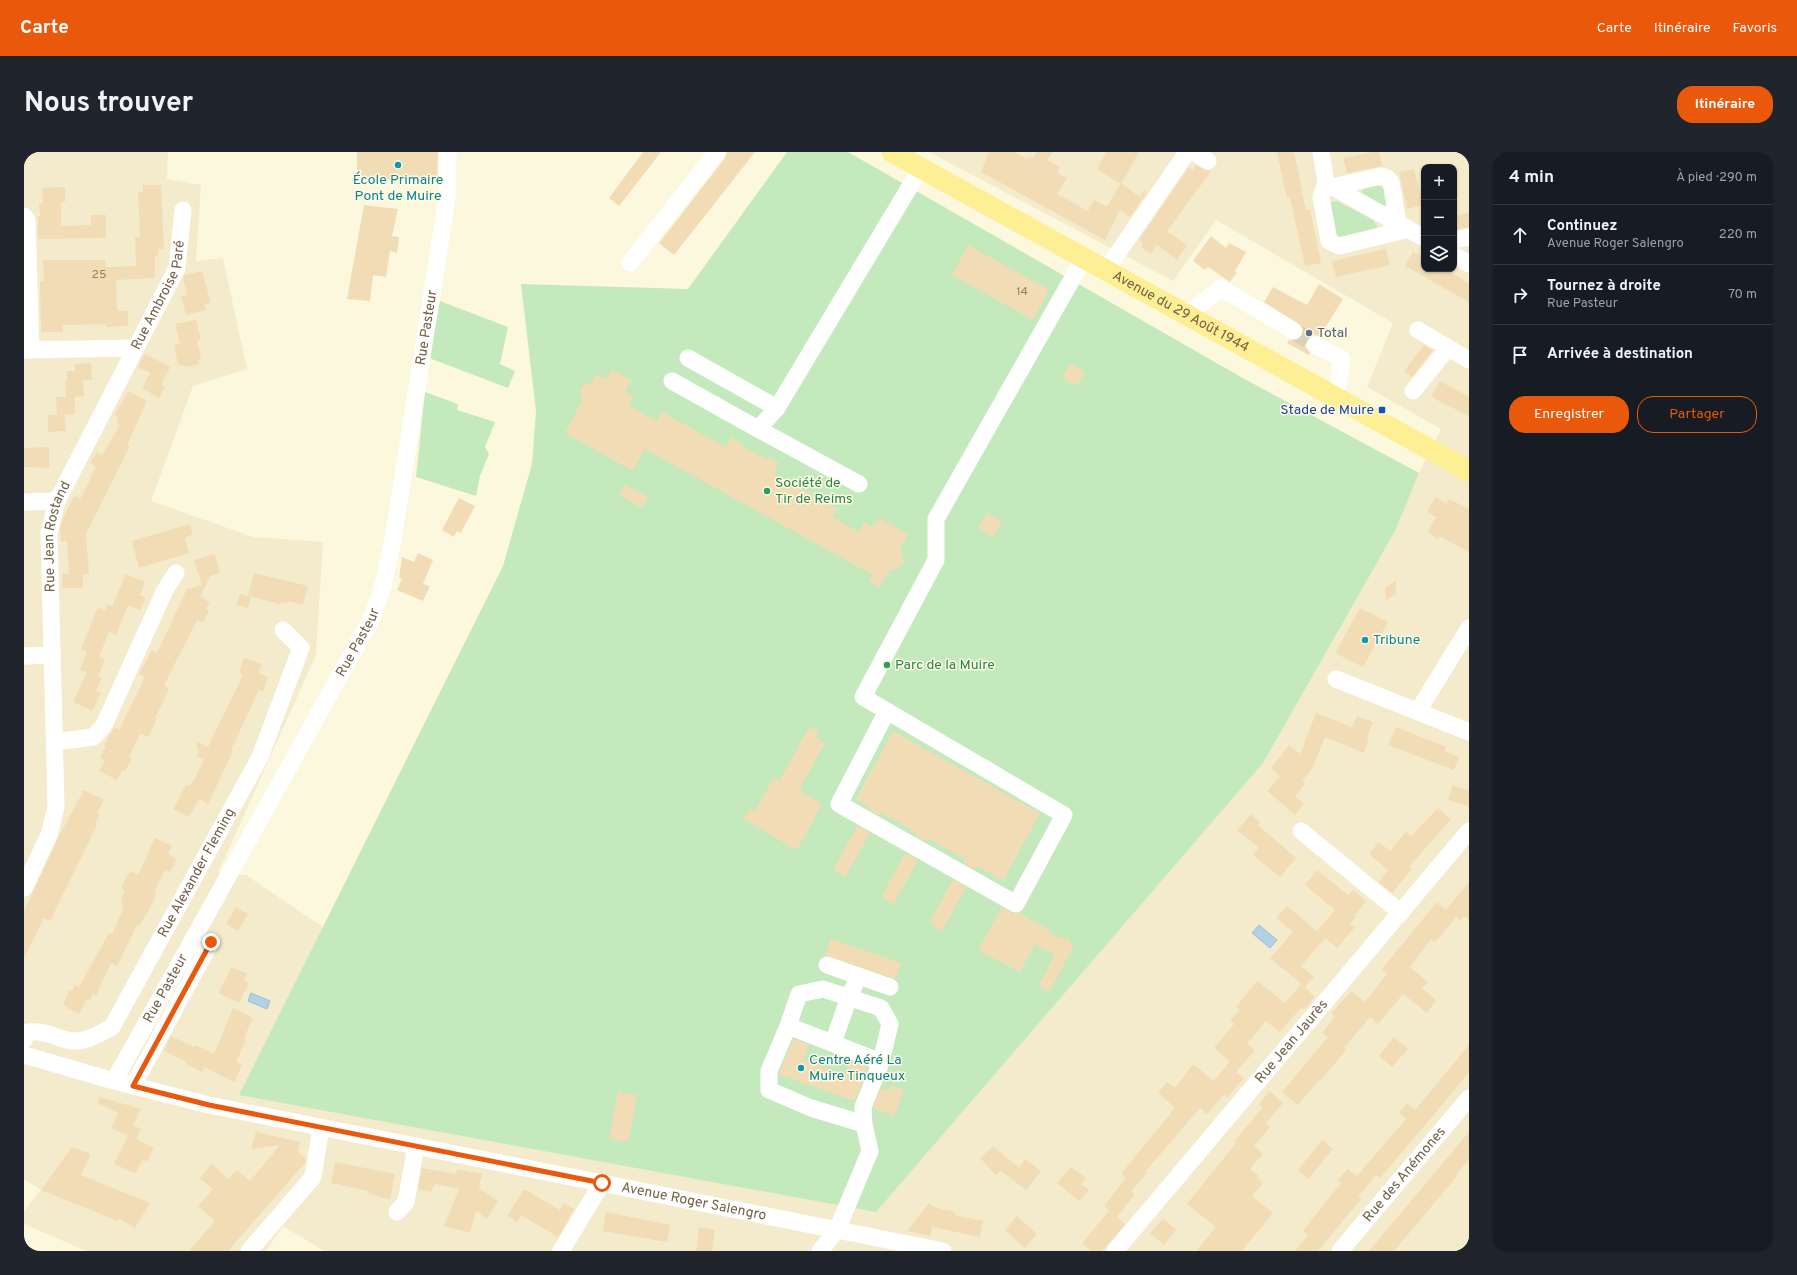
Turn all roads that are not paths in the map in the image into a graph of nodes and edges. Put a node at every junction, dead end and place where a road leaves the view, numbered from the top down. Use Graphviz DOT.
graph roads {
  1 [pos="448,152"];
  2 [pos="717,152"];
  3 [pos="892,152"];
  4 [pos="1321,152"];
  5 [pos="1208,161"];
  6 [pos="921,168"];
  7 [pos="1329,185"];
  8 [pos="183,210"];
  9 [pos="24,216"];
  10 [pos="1403,226"];
  11 [pos="1421,236"];
  12 [pos="1469,237"];
  13 [pos="1457,239"];
  14 [pos="1457,257"];
  15 [pos="1084,258"];
  16 [pos="630,263"];
  17 [pos="1469,264"];
  18 [pos="1106,270"];
  19 [pos="1187,315"];
  20 [pos="1418,330"];
  21 [pos="1294,331"];
  22 [pos="1315,345"];
  23 [pos="134,348"];
  24 [pos="1448,348"];
  25 [pos="27,350"];
  26 [pos="688,358"];
  27 [pos="1469,360"];
  28 [pos="672,381"];
  29 [pos="1413,391"];
  30 [pos="1336,397"];
  31 [pos="777,408"];
  32 [pos="758,429"];
  33 [pos="1469,471"];
  34 [pos="859,484"];
  35 [pos="57,501"];
  36 [pos="24,502"];
  37 [pos="176,573"];
  38 [pos="1469,628"];
  39 [pos="283,630"];
  40 [pos="52,655"];
  41 [pos="24,656"];
  42 [pos="1336,679"];
  43 [pos="887,711"];
  44 [pos="1418,711"];
  45 [pos="1469,732"];
  46 [pos="55,742"];
  47 [pos="1301,831"];
  48 [pos="1469,831"];
  49 [pos="24,888"];
  50 [pos="1401,913"];
  51 [pos="211,942"];
  52 [pos="190,963"];
  53 [pos="859,976"];
  54 [pos="823,989"];
  55 [pos="849,998"];
  56 [pos="881,1008"];
  57 [pos="788,1026"];
  58 [pos="24,1040"];
  59 [pos="833,1043"];
  60 [pos="24,1054"];
  61 [pos="881,1062"];
  62 [pos="114,1081"];
  63 [pos="133,1086"];
  64 [pos="1469,1098"];
  65 [pos="864,1124"];
  66 [pos="321,1128"];
  67 [pos="416,1146"];
  68 [pos="602,1183"];
  69 [pos="397,1212"];
  70 [pos="837,1230"];
  71 [pos="249,1251"];
  72 [pos="561,1251"];
  73 [pos="820,1251"];
  74 [pos="943,1251"];
  75 [pos="1115,1251"];
  76 [pos="1340,1251"];
  1 -- 52 [label="street, Rue Pasteur"];
  2 -- 16 [label="street"];
  3 -- 6 [label="main road, Avenue du 29 Août 1944"];
  4 -- 7 [label="street"];
  5 -- 18 [label="street"];
  6 -- 15 [label="main road, Avenue du 29 Août 1944"];
  6 -- 31 [label="street"];
  7 -- 10 [label="street"];
  7 -- 10 [label="street"];
  7 -- 10 [label="street"];
  8 -- 23 [label="street, Rue Ambroise Paré"];
  9 -- 25 [label="street, Rue Ambroise Paré"];
  10 -- 11 [label="street"];
  12 -- 13 [label="street"];
  14 -- 17 [label="street"];
  15 -- 18 [label="main road, Avenue du 29 Août 1944"];
  15 -- 43 [label="street"];
  18 -- 19 [label="main road, Avenue du 29 Août 1944"];
  19 -- 21 [label="street"];
  19 -- 30 [label="main road, Avenue du 29 Août 1944"];
  20 -- 24 [label="street"];
  22 -- 30 [label="street"];
  23 -- 25 [label="street, Rue Ambroise Paré"];
  23 -- 35 [label="street, Rue Jean Rostand"];
  24 -- 27 [label="street"];
  24 -- 29 [label="street"];
  26 -- 31 [label="street"];
  28 -- 32 [label="street"];
  30 -- 33 [label="main road, Avenue du 29 Août 1944"];
  31 -- 32 [label="street"];
  32 -- 34 [label="street"];
  35 -- 36 [label="street"];
  35 -- 40 [label="street, Rue Jean Rostand"];
  37 -- 46 [label="street"];
  38 -- 44 [label="street"];
  39 -- 58 [label="street, Rue Alexander Fleming"];
  40 -- 41 [label="street"];
  40 -- 46 [label="street, Rue Jean Rostand"];
  42 -- 44 [label="street"];
  43 -- 43 [label="street"];
  44 -- 45 [label="street"];
  46 -- 49 [label="street, Rue Jean Rostand"];
  47 -- 50 [label="street"];
  48 -- 50 [label="street, Rue Jean Jaurès"];
  50 -- 75 [label="street, Rue Jean Jaurès"];
  51 -- 52 [label="street, Rue Pasteur"];
  52 -- 62 [label="street, Rue Pasteur"];
  52 -- 63 [label="street, Rue Pasteur"];
  53 -- 54 [label="street"];
  53 -- 55 [label="street"];
  53 -- 56 [label="street"];
  54 -- 55 [label="street"];
  54 -- 57 [label="street"];
  55 -- 56 [label="street"];
  55 -- 59 [label="street"];
  56 -- 61 [label="street"];
  57 -- 59 [label="street"];
  57 -- 65 [label="street"];
  59 -- 61 [label="street"];
  60 -- 62 [label="street, Avenue Roger Salengro"];
  61 -- 65 [label="street"];
  62 -- 63 [label="street, Avenue Roger Salengro"];
  63 -- 66 [label="street, Avenue Roger Salengro"];
  64 -- 76 [label="street, Rue des Anémones"];
  65 -- 70 [label="street"];
  66 -- 67 [label="street, Avenue Roger Salengro"];
  66 -- 71 [label="street"];
  67 -- 68 [label="street, Avenue Roger Salengro"];
  67 -- 69 [label="street"];
  68 -- 70 [label="street, Avenue Roger Salengro"];
  68 -- 72 [label="street"];
  70 -- 73 [label="street"];
  70 -- 74 [label="street, Avenue Roger Salengro"];
}
